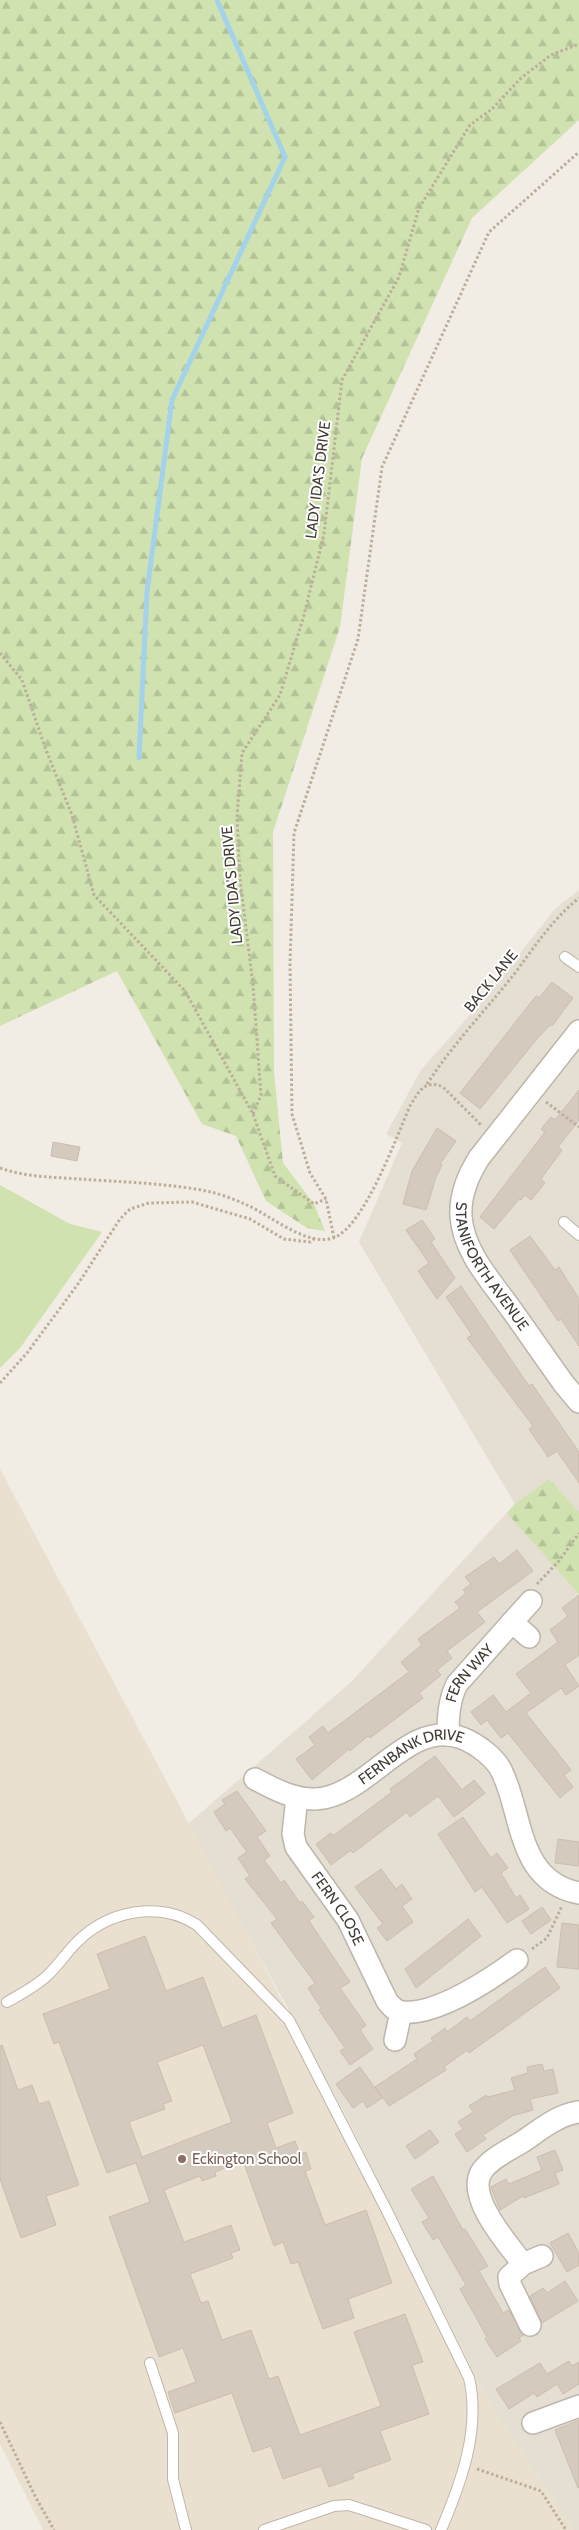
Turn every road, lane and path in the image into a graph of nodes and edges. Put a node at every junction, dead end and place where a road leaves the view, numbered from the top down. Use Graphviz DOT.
graph roads {
  1 [pos="579,44"];
  2 [pos="579,152"];
  3 [pos="0,654"];
  4 [pos="579,898"];
  5 [pos="565,957"];
  6 [pos="579,967"];
  7 [pos="579,1031"];
  8 [pos="427,1084"];
  9 [pos="532,1091"];
  10 [pos="253,1114"];
  11 [pos="579,1127"];
  12 [pos="493,1138"];
  13 [pos="0,1168"];
  14 [pos="326,1199"];
  15 [pos="564,1222"];
  16 [pos="579,1235"];
  17 [pos="334,1238"];
  18 [pos="314,1239"];
  19 [pos="0,1383"];
  20 [pos="579,1402"];
  21 [pos="579,1534"];
  22 [pos="532,1601"];
  23 [pos="512,1622"];
  24 [pos="529,1637"];
  25 [pos="448,1735"];
  26 [pos="255,1779"];
  27 [pos="297,1797"];
  28 [pos="574,1892"];
  29 [pos="517,1960"];
  30 [pos="7,2002"];
  31 [pos="401,2012"];
  32 [pos="395,2040"];
  33 [pos="579,2112"];
  34 [pos="530,2325"];
  35 [pos="150,2364"];
  36 [pos="579,2406"];
  37 [pos="0,2422"];
  38 [pos="533,2424"];
  39 [pos="464,2465"];
  40 [pos="54,2530"];
  41 [pos="186,2530"];
  42 [pos="264,2530"];
  43 [pos="426,2530"];
  44 [pos="441,2530"];
  45 [pos="566,2530"];
  1 -- 10 [label="path, LADY IDA'S DRIVE"];
  2 -- 14 [label="path"];
  3 -- 10 [label="path"];
  4 -- 8 [label="path, BACK LANE"];
  5 -- 6 [label="lane"];
  7 -- 9 [label="street, STANIFORTH AVENUE"];
  8 -- 12 [label="path"];
  8 -- 17 [label="path, BACK LANE"];
  9 -- 11 [label="path"];
  9 -- 12 [label="street, STANIFORTH AVENUE"];
  10 -- 14 [label="path"];
  12 -- 20 [label="street, STANIFORTH AVENUE"];
  13 -- 18 [label="path"];
  14 -- 17 [label="path"];
  15 -- 16 [label="lane"];
  17 -- 18 [label="path"];
  18 -- 19 [label="path"];
  21 -- 22 [label="path"];
  22 -- 23 [label="street, FERN WAY"];
  23 -- 24 [label="street"];
  23 -- 25 [label="street, FERN WAY"];
  25 -- 27 [label="street, FERNBANK DRIVE"];
  25 -- 28 [label="street, FERNBANK DRIVE"];
  26 -- 27 [label="street, FERNBANK DRIVE"];
  27 -- 31 [label="street, FERN CLOSE"];
  28 -- 29 [label="path"];
  29 -- 31 [label="street"];
  30 -- 39 [label="lane"];
  31 -- 32 [label="street"];
  33 -- 34 [label="street"];
  35 -- 41 [label="lane"];
  36 -- 38 [label="street"];
  37 -- 40 [label="path"];
  39 -- 44 [label="lane"];
  39 -- 45 [label="path"];
  42 -- 43 [label="lane"];
}
